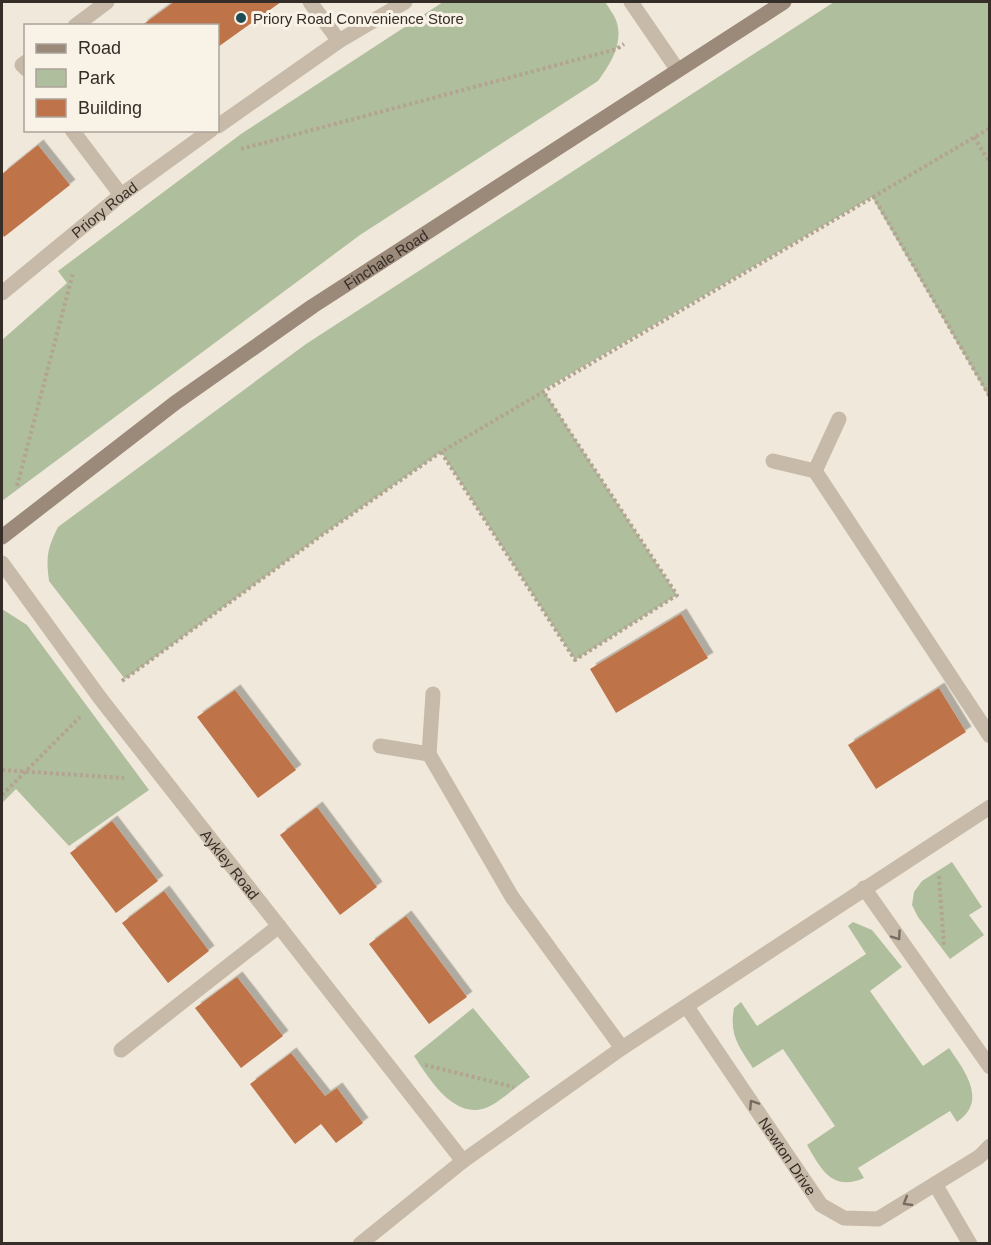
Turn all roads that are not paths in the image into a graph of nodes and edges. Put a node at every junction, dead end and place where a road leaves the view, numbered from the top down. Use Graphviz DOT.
graph roads {
  1 [pos="106,2"];
  2 [pos="310,2"];
  3 [pos="405,2"];
  4 [pos="631,2"];
  5 [pos="784,2"];
  6 [pos="78,24"];
  7 [pos="339,41"];
  8 [pos="677,69"];
  9 [pos="219,125"];
  10 [pos="74,132"];
  11 [pos="208,132"];
  12 [pos="121,195"];
  13 [pos="2,293"];
  14 [pos="839,419"];
  15 [pos="773,461"];
  16 [pos="815,471"];
  17 [pos="2,537"];
  18 [pos="2,563"];
  19 [pos="433,694"];
  20 [pos="990,736"];
  21 [pos="380,746"];
  22 [pos="429,754"];
  23 [pos="990,807"];
  24 [pos="864,888"];
  25 [pos="279,926"];
  26 [pos="687,1006"];
  27 [pos="622,1048"];
  28 [pos="121,1050"];
  29 [pos="990,1067"];
  30 [pos="988,1152"];
  31 [pos="463,1161"];
  32 [pos="934,1184"];
  33 [pos="360,1244"];
  34 [pos="970,1244"];
  1 -- 6 [label="street"];
  2 -- 7 [label="street"];
  3 -- 7 [label="street"];
  4 -- 8 [label="street"];
  5 -- 8 [label="street, Finchale Road"];
  7 -- 9 [label="street"];
  8 -- 17 [label="street, Finchale Road"];
  10 -- 12 [label="street"];
  11 -- 12 [label="street, Priory Road"];
  12 -- 13 [label="street, Priory Road"];
  14 -- 16 [label="street"];
  15 -- 16 [label="street"];
  16 -- 20 [label="street"];
  18 -- 25 [label="street, Aykley Road"];
  19 -- 22 [label="street"];
  21 -- 22 [label="street"];
  22 -- 27 [label="street"];
  23 -- 24 [label="street"];
  24 -- 26 [label="street"];
  24 -- 29 [label="street, one-way"];
  25 -- 28 [label="street"];
  25 -- 31 [label="street, Aykley Road"];
  26 -- 27 [label="street"];
  32 -- 26 [label="street, Newton Drive, one-way"];
  27 -- 31 [label="street"];
  30 -- 32 [label="street, Newton Drive"];
  31 -- 33 [label="street"];
  32 -- 34 [label="street"];
}
